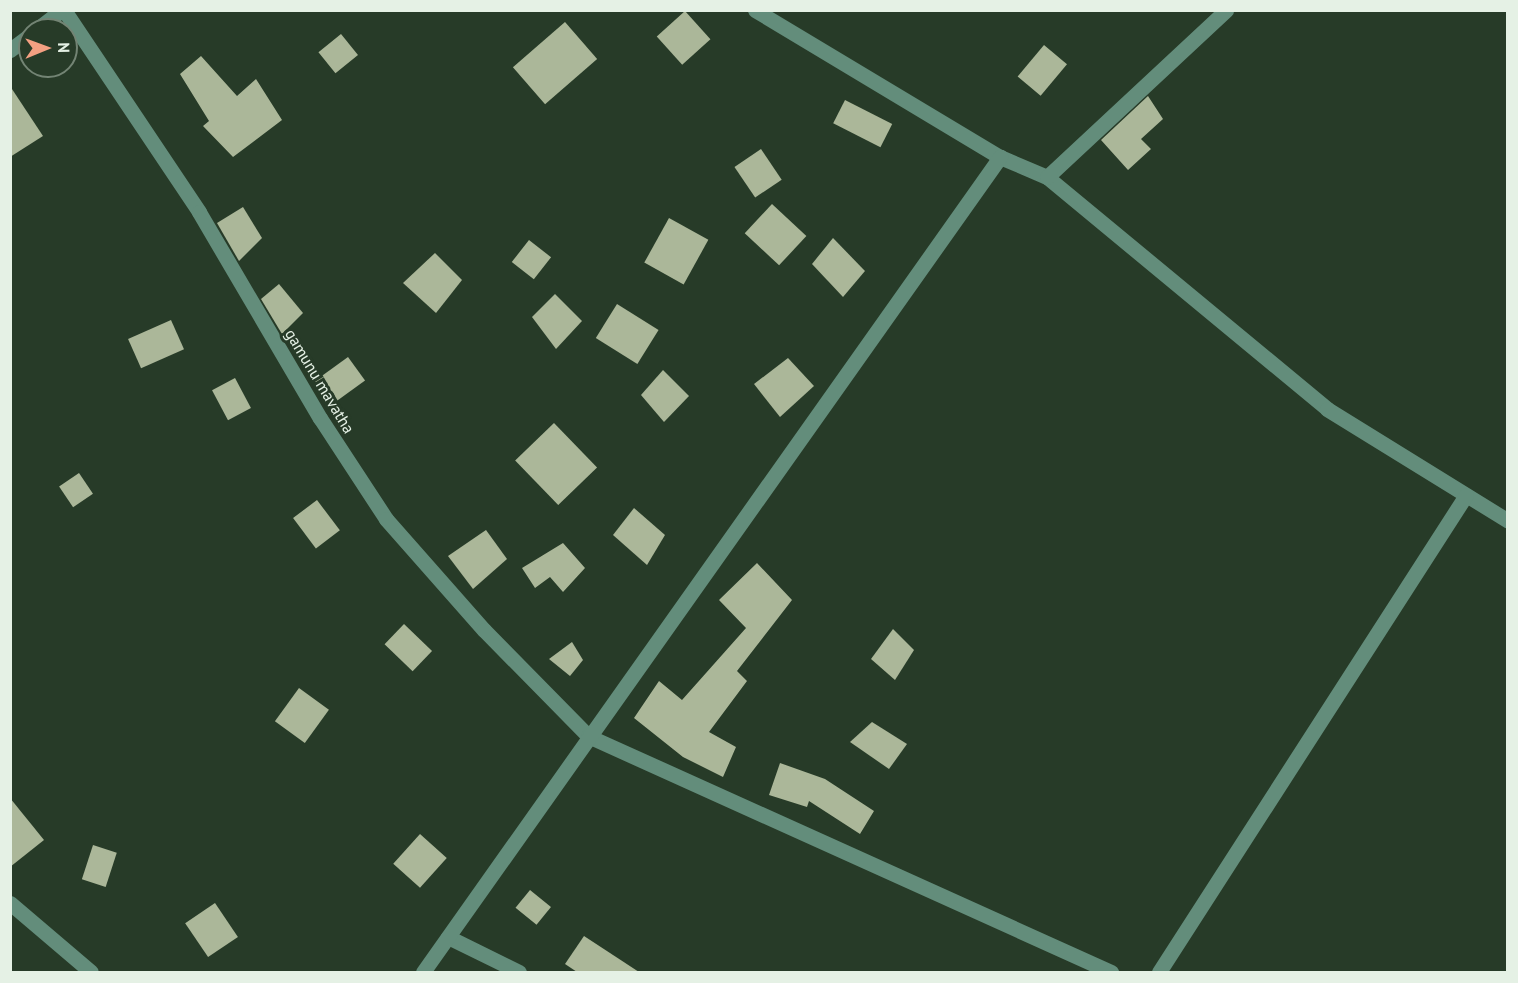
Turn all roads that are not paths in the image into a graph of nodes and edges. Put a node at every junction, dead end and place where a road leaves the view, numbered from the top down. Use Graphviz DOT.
graph roads {
  1 [pos="63,10"];
  2 [pos="755,10"];
  3 [pos="1226,10"];
  4 [pos="1000,157"];
  5 [pos="1047,177"];
  6 [pos="1466,495"];
  7 [pos="1508,521"];
  8 [pos="588,736"];
  9 [pos="10,903"];
  10 [pos="448,937"];
  11 [pos="91,972"];
  12 [pos="423,972"];
  13 [pos="519,972"];
  14 [pos="1112,972"];
  15 [pos="1159,972"];
  1 -- 8 [label="street, gamunu mavatha"];
  2 -- 4 [label="street"];
  3 -- 5 [label="street"];
  4 -- 5 [label="street"];
  4 -- 8 [label="street"];
  5 -- 6 [label="street"];
  6 -- 7 [label="street"];
  6 -- 15 [label="street"];
  8 -- 10 [label="street"];
  8 -- 14 [label="street"];
  9 -- 11 [label="street"];
  10 -- 12 [label="street"];
  10 -- 13 [label="street"];
}
